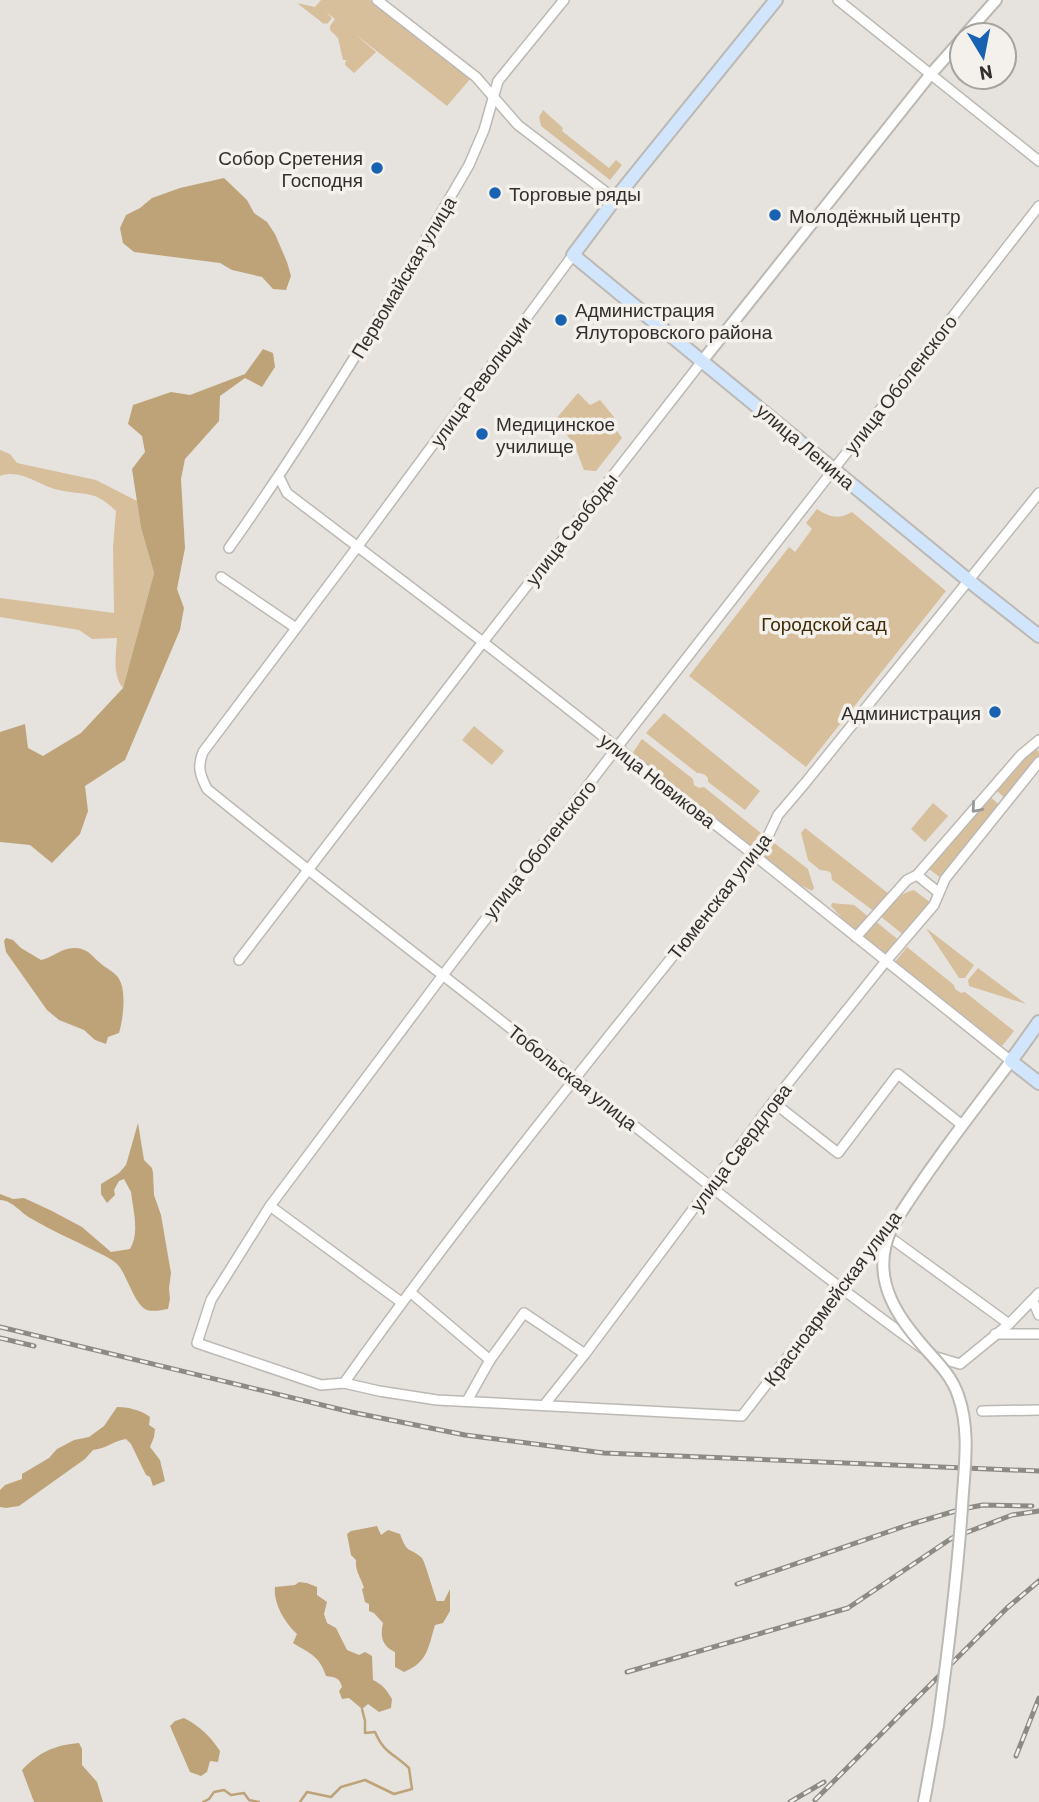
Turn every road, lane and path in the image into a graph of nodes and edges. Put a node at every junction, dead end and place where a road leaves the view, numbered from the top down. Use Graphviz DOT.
graph roads {
  1 [pos="377,0"];
  2 [pos="564,0"];
  3 [pos="776,0"];
  4 [pos="838,0"];
  5 [pos="996,0"];
  6 [pos="978,21"];
  7 [pos="948,55"];
  8 [pos="930,75"];
  9 [pos="494,96"];
  10 [pos="1039,161"];
  11 [pos="615,199"];
  12 [pos="1039,206"];
  13 [pos="573,255"];
  14 [pos="703,360"];
  15 [pos="833,469"];
  16 [pos="279,477"];
  17 [pos="1039,493"];
  18 [pos="358,546"];
  19 [pos="229,548"];
  20 [pos="221,577"];
  21 [pos="968,580"];
  22 [pos="296,628"];
  23 [pos="1039,636"];
  24 [pos="483,642"];
  25 [pos="1039,740"];
  26 [pos="617,748"];
  27 [pos="1039,762"];
  28 [pos="199,772"];
  29 [pos="990,791"];
  30 [pos="1005,804"];
  31 [pos="754,855"];
  32 [pos="308,870"];
  33 [pos="918,875"];
  34 [pos="938,892"];
  35 [pos="856,937"];
  36 [pos="239,960"];
  37 [pos="886,961"];
  38 [pos="443,975"];
  39 [pos="1039,1022"];
  40 [pos="1011,1061"];
  41 [pos="575,1079"];
  42 [pos="1039,1083"];
  43 [pos="773,1102"];
  44 [pos="962,1125"];
  45 [pos="922,1181"];
  46 [pos="710,1187"];
  47 [pos="270,1206"];
  48 [pos="895,1241"];
  49 [pos="840,1289"];
  50 [pos="410,1292"];
  51 [pos="1036,1297"];
  52 [pos="401,1302"];
  53 [pos="1039,1315"];
  54 [pos="1009,1324"];
  55 [pos="995,1334"];
  56 [pos="1039,1334"];
  57 [pos="585,1354"];
  58 [pos="490,1360"];
  59 [pos="344,1383"];
  60 [pos="467,1401"];
  61 [pos="545,1404"];
  62 [pos="1039,1410"];
  63 [pos="982,1411"];
  64 [pos="924,1802"];
  1 -- 9 [label="street"];
  2 -- 9 [label="street, Первомайская улица"];
  3 -- 11 [label="main road, улица Революции"];
  4 -- 8 [label="street"];
  5 -- 6 [label="street, улица Свободы"];
  7 -- 8 [label="street, улица Свободы"];
  8 -- 10 [label="street"];
  8 -- 14 [label="street, улица Свободы"];
  9 -- 11 [label="street"];
  9 -- 16 [label="street, Первомайская улица"];
  11 -- 13 [label="main road, улица Революции"];
  12 -- 15 [label="street, улица Оболенского"];
  13 -- 14 [label="main road, улица Ленина"];
  13 -- 18 [label="street, улица Революции"];
  14 -- 15 [label="main road, улица Ленина"];
  14 -- 24 [label="street, улица Свободы"];
  15 -- 21 [label="main road, улица Ленина"];
  15 -- 26 [label="street, улица Оболенского"];
  16 -- 18 [label="street, улица Новикова"];
  16 -- 19 [label="street, Первомайская улица"];
  17 -- 21 [label="street, Тюменская улица"];
  18 -- 22 [label="street, улица Революции"];
  18 -- 24 [label="street, улица Новикова"];
  20 -- 22 [label="street"];
  21 -- 23 [label="main road, улица Ленина"];
  21 -- 31 [label="street, Тюменская улица"];
  22 -- 28 [label="street, улица Революции"];
  24 -- 26 [label="street, улица Новикова"];
  24 -- 32 [label="street, улица Свободы"];
  25 -- 29 [label="street"];
  26 -- 31 [label="street, улица Новикова"];
  26 -- 38 [label="street, улица Оболенского"];
  27 -- 30 [label="street, улица Свердлова"];
  28 -- 32 [label="street, Тобольская улица"];
  29 -- 30 [label="street"];
  29 -- 33 [label="street, one-way"];
  30 -- 34 [label="street, улица Свердлова"];
  31 -- 35 [label="street, улица Новикова"];
  31 -- 41 [label="street, Тюменская улица"];
  32 -- 36 [label="street, улица Свободы"];
  32 -- 38 [label="street, Тобольская улица"];
  33 -- 34 [label="street"];
  33 -- 35 [label="street"];
  34 -- 37 [label="street, улица Свердлова"];
  35 -- 37 [label="street, улица Новикова"];
  37 -- 40 [label="street, улица Новикова"];
  37 -- 43 [label="street, улица Свердлова"];
  38 -- 41 [label="street, Тобольская улица"];
  38 -- 47 [label="street, улица Оболенского"];
  39 -- 40 [label="main road, Красноармейская улица"];
  40 -- 42 [label="main road, улица Новикова"];
  40 -- 44 [label="street, Красноармейская улица"];
  41 -- 46 [label="street, Тобольская улица"];
  41 -- 50 [label="street, Тюменская улица"];
  43 -- 44 [label="street"];
  43 -- 46 [label="street, улица Свердлова"];
  44 -- 45 [label="street, Красноармейская улица"];
  45 -- 49 [label="street, Красноармейская улица"];
  45 -- 64 [label="street, Красноармейская улица, bridge"];
  46 -- 49 [label="street, Тобольская улица"];
  46 -- 57 [label="street, улица Свердлова"];
  47 -- 52 [label="street"];
  47 -- 59 [label="street, улица Оболенского"];
  48 -- 54 [label="street"];
  49 -- 55 [label="street, Тобольская улица"];
  49 -- 61 [label="street, Красноармейская улица"];
  50 -- 52 [label="street, Тюменская улица"];
  50 -- 58 [label="street"];
  51 -- 53 [label="street"];
  51 -- 54 [label="street"];
  52 -- 59 [label="street, Тюменская улица"];
  54 -- 55 [label="street"];
  55 -- 56 [label="street"];
  57 -- 58 [label="street"];
  57 -- 61 [label="street, улица Свердлова"];
  58 -- 60 [label="street"];
  59 -- 60 [label="street"];
  60 -- 61 [label="street"];
  62 -- 63 [label="street"];
}
